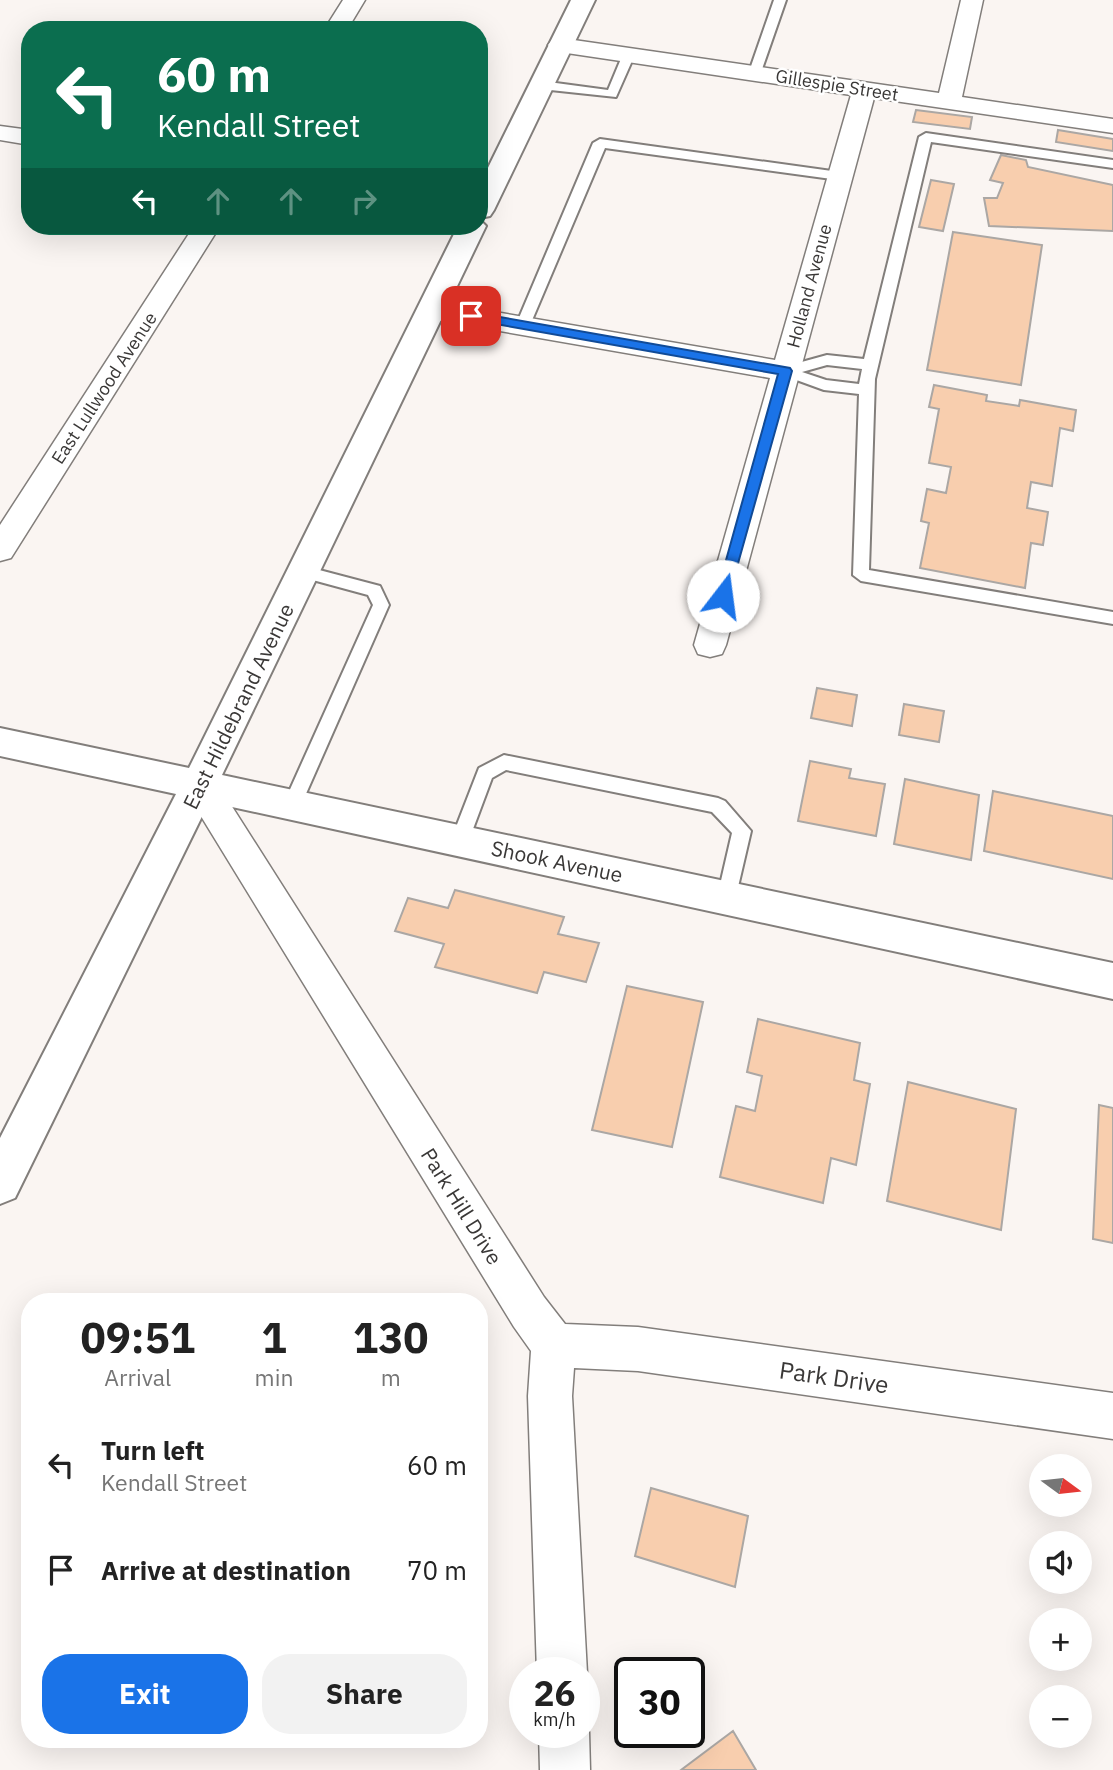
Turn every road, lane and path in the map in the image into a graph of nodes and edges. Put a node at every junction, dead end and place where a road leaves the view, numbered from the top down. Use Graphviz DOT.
graph roads {
  1 [pos="354,0"];
  2 [pos="583,0"];
  3 [pos="780,0"];
  4 [pos="972,0"];
  5 [pos="341,21"];
  6 [pos="560,45"];
  7 [pos="629,54"];
  8 [pos="755,72"];
  9 [pos="541,85"];
  10 [pos="864,90"];
  11 [pos="949,102"];
  12 [pos="1113,126"];
  13 [pos="0,133"];
  14 [pos="21,136"];
  15 [pos="1113,164"];
  16 [pos="839,176"];
  17 [pos="488,194"];
  18 [pos="201,235"];
  19 [pos="468,235"];
  20 [pos="431,310"];
  21 [pos="523,324"];
  22 [pos="870,365"];
  23 [pos="785,371"];
  24 [pos="866,390"];
  25 [pos="0,550"];
  26 [pos="304,572"];
  27 [pos="1113,618"];
  28 [pos="710,645"];
  29 [pos="0,742"];
  30 [pos="200,785"];
  31 [pos="292,805"];
  32 [pos="460,840"];
  33 [pos="727,898"];
  34 [pos="1113,981"];
  35 [pos="0,1183"];
  36 [pos="554,1345"];
  37 [pos="1113,1416"];
  38 [pos="561,1657"];
  39 [pos="564,1748"];
  40 [pos="565,1770"];
  1 -- 5 [label="street"];
  2 -- 6 [label="main road"];
  3 -- 8 [label="lane"];
  4 -- 11 [label="street"];
  6 -- 7 [label="street, Gillespie Street"];
  6 -- 9 [label="main road"];
  7 -- 8 [label="street, Gillespie Street"];
  7 -- 9 [label="lane"];
  8 -- 10 [label="street, Gillespie Street"];
  9 -- 17 [label="main road"];
  10 -- 11 [label="street, Gillespie Street"];
  10 -- 16 [label="street, Holland Avenue"];
  11 -- 12 [label="street, Gillespie Street"];
  13 -- 14 [label="street"];
  15 -- 22 [label="lane"];
  16 -- 21 [label="lane"];
  16 -- 23 [label="street, Holland Avenue"];
  18 -- 25 [label="street, East Lullwood Avenue"];
  19 -- 20 [label="main road, East Hildebrand Avenue"];
  20 -- 21 [label="street"];
  20 -- 26 [label="main road, East Hildebrand Avenue"];
  21 -- 23 [label="street"];
  22 -- 23 [label="lane"];
  22 -- 24 [label="lane"];
  23 -- 24 [label="lane"];
  23 -- 28 [label="street, Holland Avenue"];
  24 -- 27 [label="lane"];
  26 -- 30 [label="main road, East Hildebrand Avenue"];
  26 -- 31 [label="lane"];
  29 -- 30 [label="main road, Shook Avenue"];
  30 -- 31 [label="main road, Shook Avenue"];
  30 -- 35 [label="main road, East Hildebrand Avenue"];
  30 -- 36 [label="street, Park Hill Drive"];
  31 -- 32 [label="main road, Shook Avenue"];
  32 -- 33 [label="main road, Shook Avenue"];
  32 -- 33 [label="lane"];
  33 -- 34 [label="main road, Shook Avenue"];
  36 -- 37 [label="street, Park Drive"];
  36 -- 38 [label="street"];
  39 -- 40 [label="street"];
}
